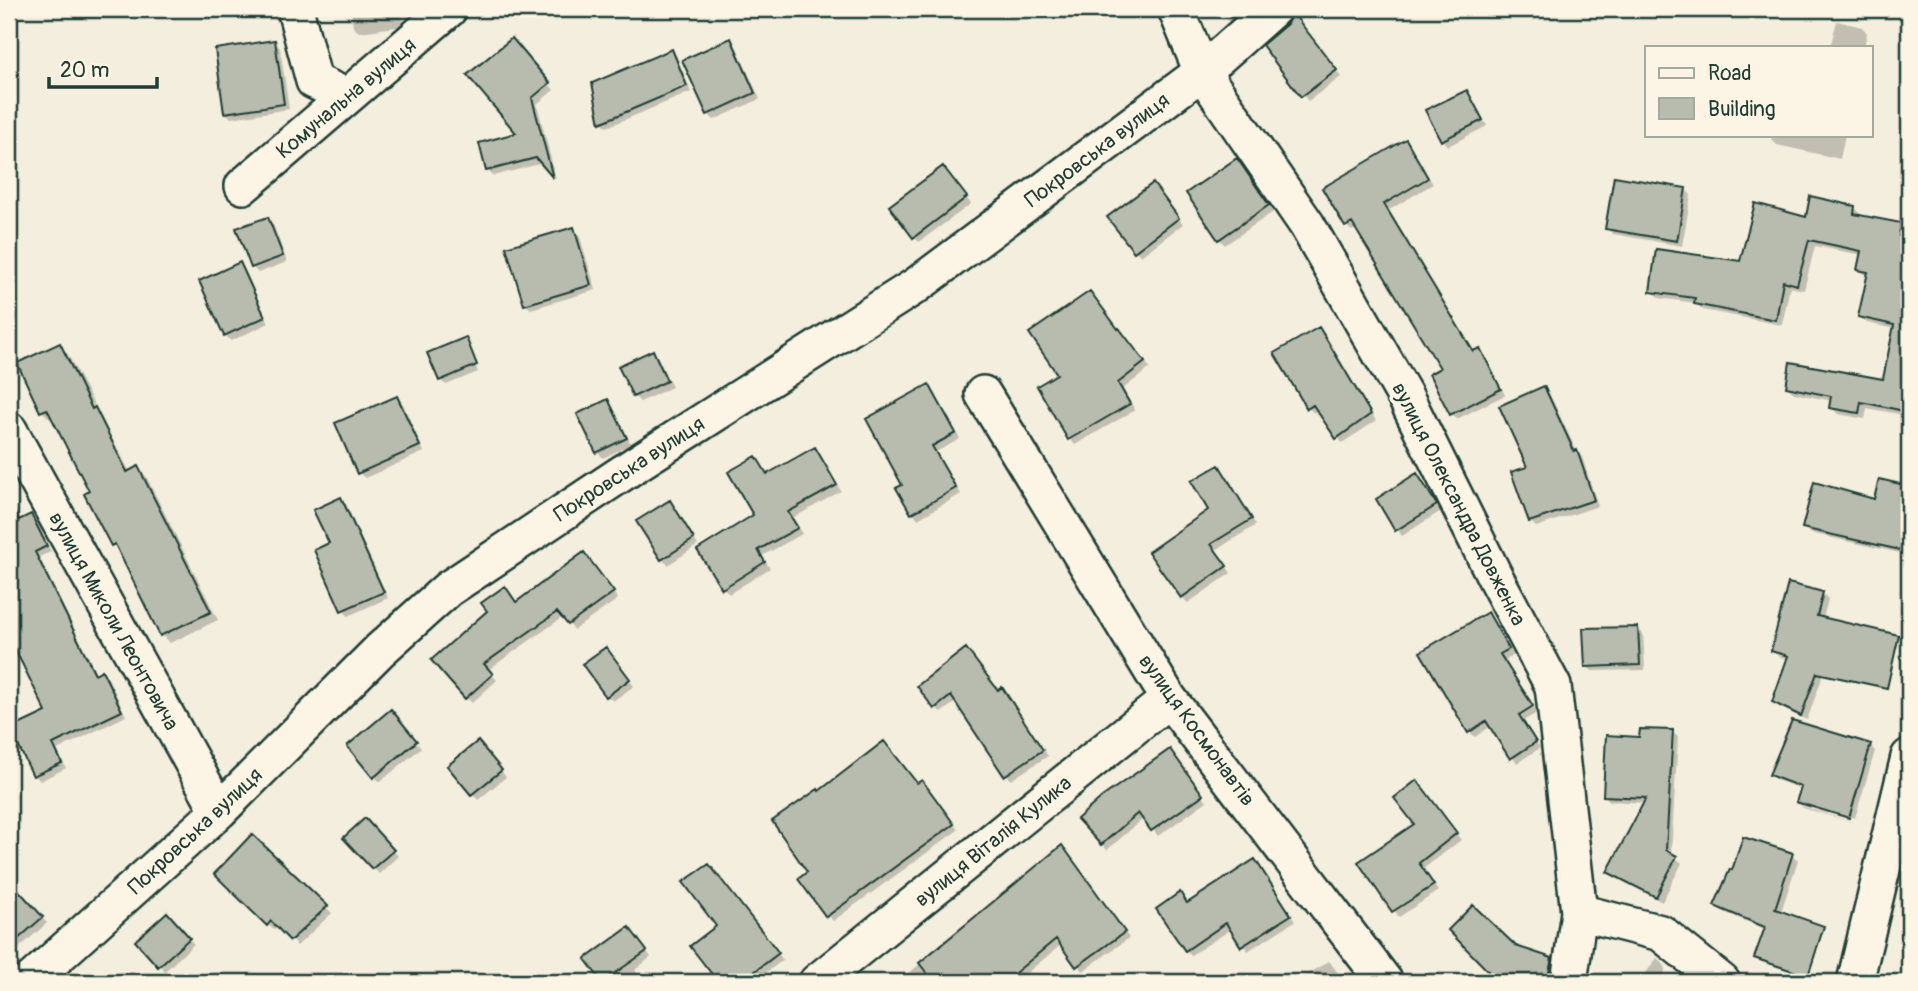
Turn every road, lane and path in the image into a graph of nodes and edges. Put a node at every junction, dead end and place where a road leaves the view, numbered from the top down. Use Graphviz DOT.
graph roads {
  1 [pos="295,9"];
  2 [pos="449,9"];
  3 [pos="1176,9"];
  4 [pos="1273,9"];
  5 [pos="1202,72"];
  6 [pos="346,96"];
  7 [pos="243,186"];
  8 [pos="983,394"];
  9 [pos="9,430"];
  10 [pos="1169,699"];
  11 [pos="1909,757"];
  12 [pos="219,811"];
  13 [pos="1579,912"];
  14 [pos="29,982"];
  15 [pos="817,982"];
  16 [pos="1385,982"];
  17 [pos="1569,982"];
  18 [pos="1722,982"];
  19 [pos="1855,982"];
  1 -- 6 [label="street"];
  2 -- 6 [label="street, Комунальна вулиця"];
  3 -- 5 [label="street, вулиця Олександра Довженка"];
  4 -- 5 [label="street, Покровська вулиця"];
  5 -- 12 [label="street, Покровська вулиця"];
  5 -- 13 [label="street, вулиця Олександра Довженка"];
  6 -- 7 [label="street, Комунальна вулиця"];
  8 -- 10 [label="street, вулиця Космонавтів"];
  9 -- 12 [label="street, вулиця Миколи Леонтовича"];
  10 -- 15 [label="street, вулиця Віталія Кулика"];
  10 -- 16 [label="street, вулиця Космонавтів"];
  11 -- 19 [label="street"];
  12 -- 14 [label="street, Покровська вулиця"];
  13 -- 17 [label="street, вулиця Олександра Довженка"];
  13 -- 18 [label="street"];
}
